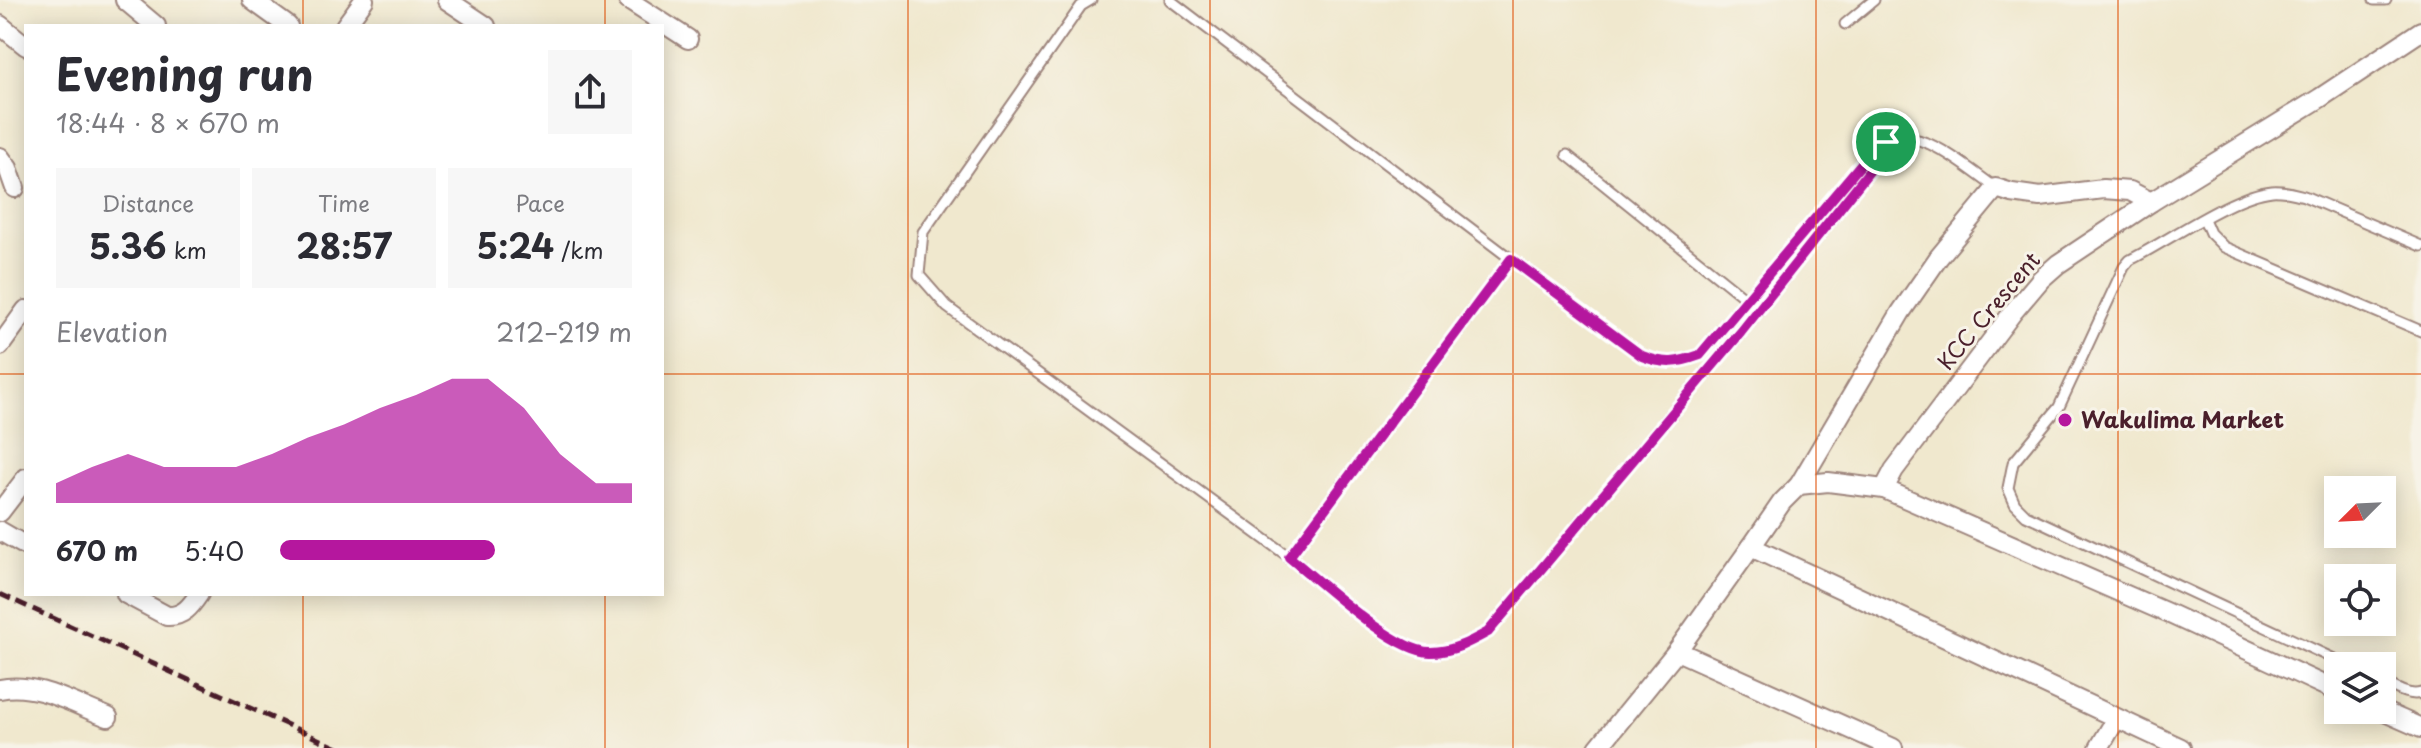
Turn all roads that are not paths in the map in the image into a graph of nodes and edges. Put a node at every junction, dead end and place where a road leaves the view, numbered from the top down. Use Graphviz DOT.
graph roads {
  1 [pos="125,0"];
  2 [pos="252,0"];
  3 [pos="364,0"];
  4 [pos="447,0"];
  5 [pos="628,0"];
  6 [pos="1091,0"];
  7 [pos="1170,0"];
  8 [pos="1874,0"];
  9 [pos="2374,0"];
  10 [pos="2386,0"];
  11 [pos="154,24"];
  12 [pos="285,24"];
  13 [pos="346,24"];
  14 [pos="483,24"];
  15 [pos="1845,24"];
  16 [pos="0,25"];
  17 [pos="2421,31"];
  18 [pos="688,39"];
  19 [pos="24,44"];
  20 [pos="1886,142"];
  21 [pos="1567,155"];
  22 [pos="0,157"];
  23 [pos="14,188"];
  24 [pos="1996,188"];
  25 [pos="2151,202"];
  26 [pos="2204,219"];
  27 [pos="2421,246"];
  28 [pos="1511,259"];
  29 [pos="1746,299"];
  30 [pos="24,313"];
  31 [pos="2421,331"];
  32 [pos="0,346"];
  33 [pos="24,481"];
  34 [pos="1799,485"];
  35 [pos="1884,489"];
  36 [pos="0,512"];
  37 [pos="0,531"];
  38 [pos="24,545"];
  39 [pos="1751,547"];
  40 [pos="1289,557"];
  41 [pos="130,596"];
  42 [pos="197,596"];
  43 [pos="1677,651"];
  44 [pos="2324,654"];
  45 [pos="2324,686"];
  46 [pos="2396,687"];
  47 [pos="0,689"];
  48 [pos="2421,693"];
  49 [pos="108,717"];
  50 [pos="2396,717"];
  51 [pos="2116,719"];
  52 [pos="2421,728"];
  53 [pos="1606,746"];
  54 [pos="1893,748"];
  55 [pos="2099,748"];
  56 [pos="2181,748"];
  1 -- 11 [label="street"];
  2 -- 12 [label="street"];
  3 -- 13 [label="street"];
  4 -- 14 [label="street"];
  5 -- 18 [label="street"];
  6 -- 40 [label="lane"];
  7 -- 28 [label="lane"];
  8 -- 15 [label="lane"];
  9 -- 10 [label="lane"];
  16 -- 19 [label="street"];
  17 -- 25 [label="street, KCC Crescent"];
  20 -- 24 [label="lane"];
  20 -- 29 [label="lane"];
  20 -- 40 [label="lane"];
  21 -- 29 [label="lane"];
  22 -- 23 [label="street"];
  24 -- 25 [label="street"];
  24 -- 34 [label="street"];
  25 -- 35 [label="street, KCC Crescent"];
  26 -- 27 [label="lane"];
  26 -- 31 [label="lane"];
  26 -- 44 [label="lane"];
  28 -- 29 [label="lane"];
  28 -- 40 [label="lane"];
  30 -- 32 [label="street"];
  33 -- 36 [label="street"];
  34 -- 35 [label="street"];
  34 -- 39 [label="street"];
  35 -- 45 [label="street"];
  37 -- 38 [label="street"];
  39 -- 43 [label="street"];
  39 -- 51 [label="street"];
  41 -- 42 [label="street"];
  43 -- 53 [label="street"];
  43 -- 54 [label="street"];
  46 -- 48 [label="lane"];
  47 -- 49 [label="street"];
  50 -- 52 [label="street"];
  51 -- 55 [label="street"];
  51 -- 56 [label="street"];
}
